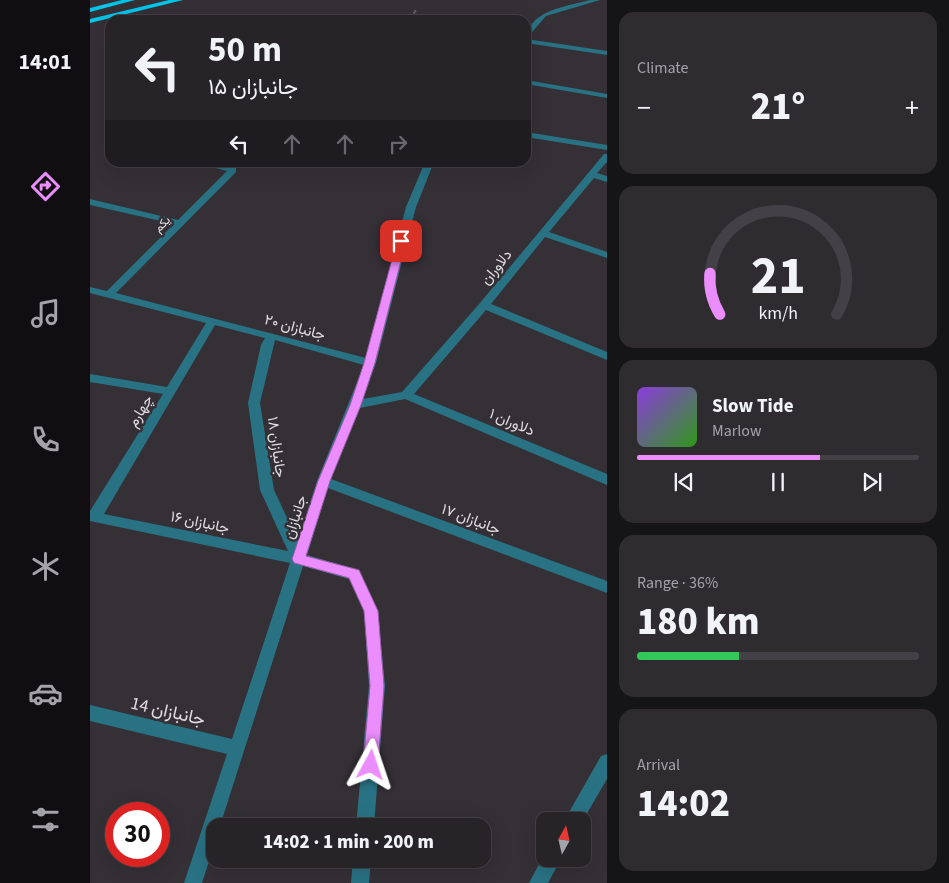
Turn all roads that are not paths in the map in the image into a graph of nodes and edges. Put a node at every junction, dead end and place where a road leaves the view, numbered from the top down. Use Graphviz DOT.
graph roads {
  1 [pos="132,0"];
  2 [pos="178,0"];
  3 [pos="597,0"];
  4 [pos="90,10"];
  5 [pos="115,15"];
  6 [pos="105,17"];
  7 [pos="90,21"];
  8 [pos="531,31"];
  9 [pos="531,42"];
  10 [pos="606,53"];
  11 [pos="531,83"];
  12 [pos="606,96"];
  13 [pos="531,135"];
  14 [pos="606,148"];
  15 [pos="606,156"];
  16 [pos="220,167"];
  17 [pos="428,167"];
  18 [pos="591,174"];
  19 [pos="606,179"];
  20 [pos="90,202"];
  21 [pos="180,223"];
  22 [pos="543,233"];
  23 [pos="606,255"];
  24 [pos="90,290"];
  25 [pos="109,295"];
  26 [pos="484,305"];
  27 [pos="212,321"];
  28 [pos="272,336"];
  29 [pos="606,356"];
  30 [pos="370,363"];
  31 [pos="90,378"];
  32 [pos="170,391"];
  33 [pos="406,395"];
  34 [pos="356,405"];
  35 [pos="606,480"];
  36 [pos="324,481"];
  37 [pos="92,516"];
  38 [pos="298,559"];
  39 [pos="606,588"];
  40 [pos="90,713"];
  41 [pos="237,748"];
  42 [pos="606,762"];
  43 [pos="578,812"];
  44 [pos="366,818"];
  45 [pos="361,868"];
  46 [pos="547,868"];
  47 [pos="193,883"];
  48 [pos="360,883"];
  49 [pos="538,883"];
  1 -- 4 [label="highway"];
  2 -- 5 [label="highway"];
  3 -- 8 [label="street"];
  6 -- 7 [label="highway"];
  9 -- 10 [label="street"];
  11 -- 12 [label="street"];
  13 -- 14 [label="street"];
  15 -- 18 [label="street, دلاوران"];
  16 -- 21 [label="street, یکم"];
  17 -- 30 [label="street, جانبازان"];
  18 -- 19 [label="street"];
  18 -- 22 [label="street, دلاوران"];
  20 -- 21 [label="street"];
  21 -- 25 [label="street, یکم"];
  22 -- 23 [label="street"];
  22 -- 26 [label="street, دلاوران"];
  24 -- 25 [label="street, جانبازان ۲۰"];
  25 -- 27 [label="street, جانبازان ۲۰"];
  26 -- 29 [label="street"];
  26 -- 33 [label="street, دلاوران"];
  27 -- 28 [label="street, جانبازان ۲۰"];
  27 -- 32 [label="street, چهارم"];
  28 -- 30 [label="street, جانبازان ۲۰"];
  28 -- 38 [label="street, جانبازان ۱۸"];
  30 -- 34 [label="street, جانبازان"];
  31 -- 32 [label="street"];
  32 -- 37 [label="street, چهارم"];
  33 -- 34 [label="street"];
  33 -- 35 [label="street, دلاوران ۱"];
  34 -- 36 [label="street, جانبازان"];
  36 -- 38 [label="street, جانبازان"];
  36 -- 39 [label="street, جانبازان ۱۷"];
  37 -- 38 [label="street, جانبازان ۱۶"];
  38 -- 41 [label="street, جانبازان"];
  38 -- 44 [label="street, جانبازان ۱۶"];
  40 -- 41 [label="street, جانبازان 14"];
  41 -- 47 [label="street, جانبازان"];
  42 -- 43 [label="street"];
  45 -- 48 [label="street"];
  46 -- 49 [label="street"];
}
